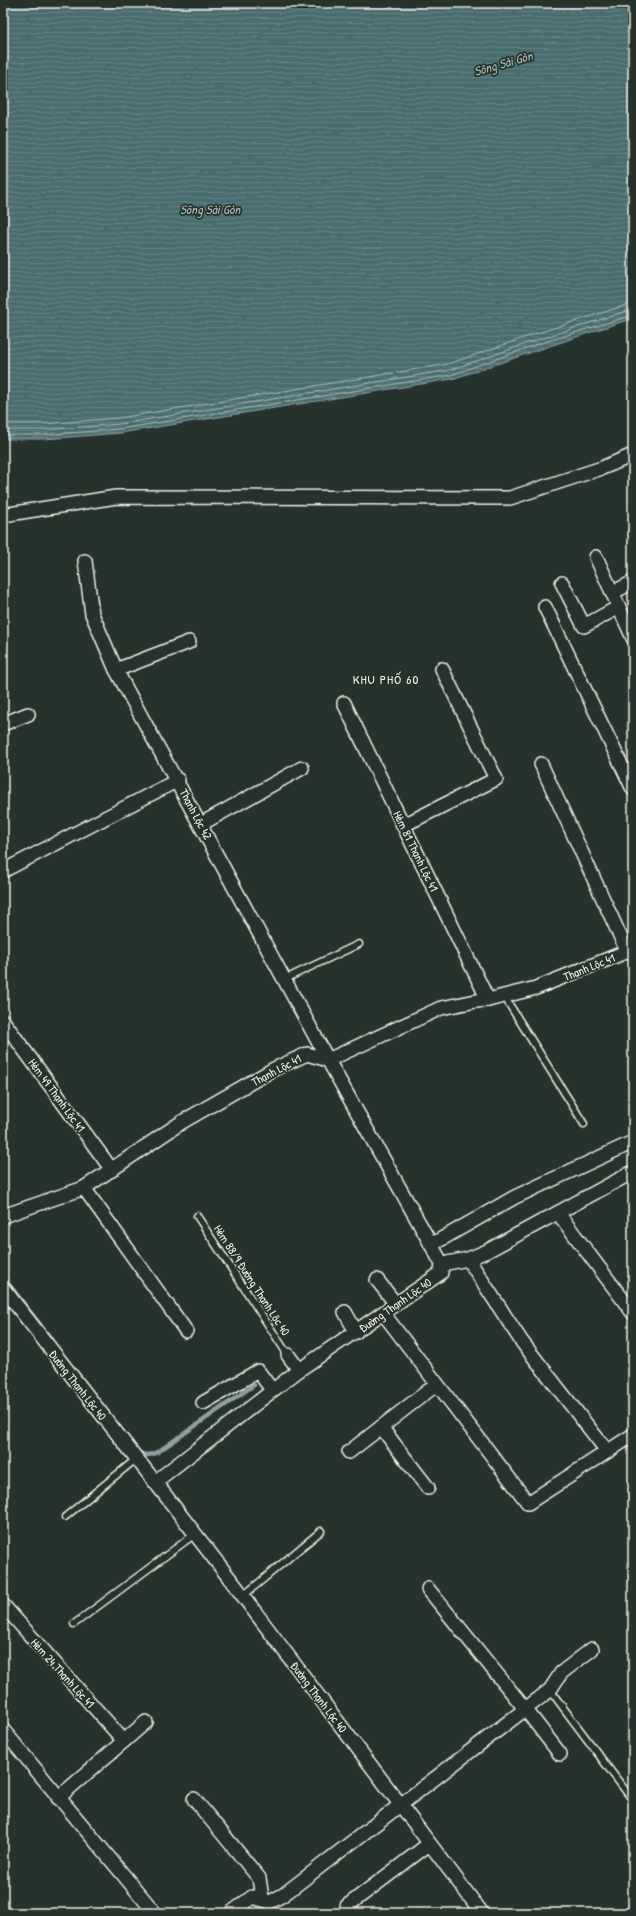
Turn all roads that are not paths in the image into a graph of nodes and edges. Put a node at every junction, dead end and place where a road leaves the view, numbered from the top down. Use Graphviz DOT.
graph roads {
  1 [pos="633,455"];
  2 [pos="3,515"];
  3 [pos="596,557"];
  4 [pos="85,561"];
  5 [pos="633,582"];
  6 [pos="562,583"];
  7 [pos="612,593"];
  8 [pos="545,607"];
  9 [pos="619,607"];
  10 [pos="633,638"];
  11 [pos="189,642"];
  12 [pos="442,668"];
  13 [pos="116,670"];
  14 [pos="344,703"];
  15 [pos="28,714"];
  16 [pos="3,724"];
  17 [pos="541,764"];
  18 [pos="302,768"];
  19 [pos="178,780"];
  20 [pos="633,789"];
  21 [pos="201,824"];
  22 [pos="404,825"];
  23 [pos="3,871"];
  24 [pos="358,944"];
  25 [pos="630,950"];
  26 [pos="285,979"];
  27 [pos="504,996"];
  28 [pos="488,1000"];
  29 [pos="3,1020"];
  30 [pos="328,1060"];
  31 [pos="584,1124"];
  32 [pos="633,1142"];
  33 [pos="112,1170"];
  34 [pos="633,1172"];
  35 [pos="84,1188"];
  36 [pos="558,1213"];
  37 [pos="3,1216"];
  38 [pos="197,1216"];
  39 [pos="431,1245"];
  40 [pos="468,1259"];
  41 [pos="442,1264"];
  42 [pos="377,1280"];
  43 [pos="3,1288"];
  44 [pos="396,1304"];
  45 [pos="345,1312"];
  46 [pos="383,1313"];
  47 [pos="633,1313"];
  48 [pos="186,1331"];
  49 [pos="356,1332"];
  50 [pos="288,1355"];
  51 [pos="299,1370"];
  52 [pos="437,1384"];
  53 [pos="272,1390"];
  54 [pos="203,1403"];
  55 [pos="381,1427"];
  56 [pos="633,1435"];
  57 [pos="607,1451"];
  58 [pos="349,1452"];
  59 [pos="136,1459"];
  60 [pos="155,1482"];
  61 [pos="428,1488"];
  62 [pos="65,1517"];
  63 [pos="321,1531"];
  64 [pos="195,1534"];
  65 [pos="428,1589"];
  66 [pos="243,1596"];
  67 [pos="3,1605"];
  68 [pos="74,1624"];
  69 [pos="592,1649"];
  70 [pos="550,1690"];
  71 [pos="526,1710"];
  72 [pos="146,1722"];
  73 [pos="3,1730"];
  74 [pos="124,1741"];
  75 [pos="560,1754"];
  76 [pos="58,1798"];
  77 [pos="631,1798"];
  78 [pos="194,1799"];
  79 [pos="400,1805"];
  80 [pos="429,1844"];
  81 [pos="262,1898"];
  82 [pos="347,1906"];
  83 [pos="155,1913"];
  84 [pos="231,1913"];
  85 [pos="482,1913"];
  1 -- 2 [label="street"];
  3 -- 7 [label="street"];
  4 -- 13 [label="street, Thạnh Lộc 42"];
  5 -- 7 [label="street"];
  6 -- 9 [label="street"];
  7 -- 9 [label="street"];
  8 -- 20 [label="street"];
  9 -- 10 [label="street"];
  11 -- 13 [label="street"];
  12 -- 22 [label="street"];
  13 -- 19 [label="street, Thạnh Lộc 42"];
  14 -- 22 [label="street, Hẻm 81 Thạnh Lộc 41"];
  15 -- 16 [label="street"];
  17 -- 25 [label="street"];
  18 -- 21 [label="street"];
  19 -- 21 [label="street, Thạnh Lộc 42"];
  19 -- 23 [label="street"];
  21 -- 26 [label="street, Thạnh Lộc 42"];
  22 -- 28 [label="street, Hẻm 81 Thạnh Lộc 41"];
  24 -- 26 [label="lane"];
  25 -- 27 [label="street, Thạnh Lộc 41"];
  26 -- 30 [label="street, Thạnh Lộc 42"];
  27 -- 28 [label="street, Thạnh Lộc 41"];
  27 -- 31 [label="lane"];
  28 -- 30 [label="street, Thạnh Lộc 41"];
  29 -- 33 [label="street, Hẻm 49 Thạnh Lộc 41"];
  30 -- 33 [label="street, Thạnh Lộc 41"];
  30 -- 39 [label="street"];
  32 -- 39 [label="street"];
  33 -- 35 [label="street, Thạnh Lộc 41"];
  34 -- 36 [label="street"];
  35 -- 37 [label="street, Thạnh Lộc 41"];
  35 -- 48 [label="street"];
  36 -- 40 [label="street"];
  36 -- 47 [label="street"];
  38 -- 50 [label="lane, Hẻm 88/9 Đường Thạnh Lộc 40"];
  39 -- 41 [label="street"];
  40 -- 41 [label="street"];
  40 -- 57 [label="street"];
  41 -- 44 [label="street, Đường Thạnh Lộc 40"];
  42 -- 44 [label="street"];
  43 -- 59 [label="street, Đường Thạnh Lộc 40"];
  44 -- 46 [label="street, Đường Thạnh Lộc 40"];
  45 -- 49 [label="street"];
  46 -- 49 [label="street, Đường Thạnh Lộc 40"];
  46 -- 52 [label="street"];
  49 -- 51 [label="street, Đường Thạnh Lộc 40"];
  50 -- 51 [label="street"];
  51 -- 53 [label="street, Đường Thạnh Lộc 40"];
  52 -- 55 [label="street"];
  52 -- 57 [label="street"];
  53 -- 54 [label="street"];
  53 -- 60 [label="street, Đường Thạnh Lộc 40"];
  55 -- 58 [label="street"];
  55 -- 61 [label="street"];
  56 -- 57 [label="street"];
  59 -- 60 [label="street, Đường Thạnh Lộc 40"];
  59 -- 62 [label="lane"];
  60 -- 64 [label="street, Đường Thạnh Lộc 40"];
  63 -- 66 [label="lane"];
  64 -- 66 [label="street, Đường Thạnh Lộc 40"];
  64 -- 68 [label="lane"];
  65 -- 71 [label="street"];
  66 -- 79 [label="street, Đường Thạnh Lộc 40"];
  67 -- 74 [label="street, Hẻm 24 Thạnh Lộc 41"];
  69 -- 70 [label="street"];
  70 -- 71 [label="street"];
  70 -- 77 [label="lane"];
  71 -- 75 [label="street"];
  71 -- 79 [label="street"];
  72 -- 74 [label="street"];
  73 -- 76 [label="street"];
  74 -- 76 [label="street"];
  76 -- 83 [label="street"];
  78 -- 81 [label="street"];
  79 -- 80 [label="street, Đường Thạnh Lộc 40"];
  79 -- 81 [label="street"];
  80 -- 82 [label="street"];
  80 -- 85 [label="street, Đường Thạnh Lộc 40"];
  81 -- 84 [label="street"];
}
